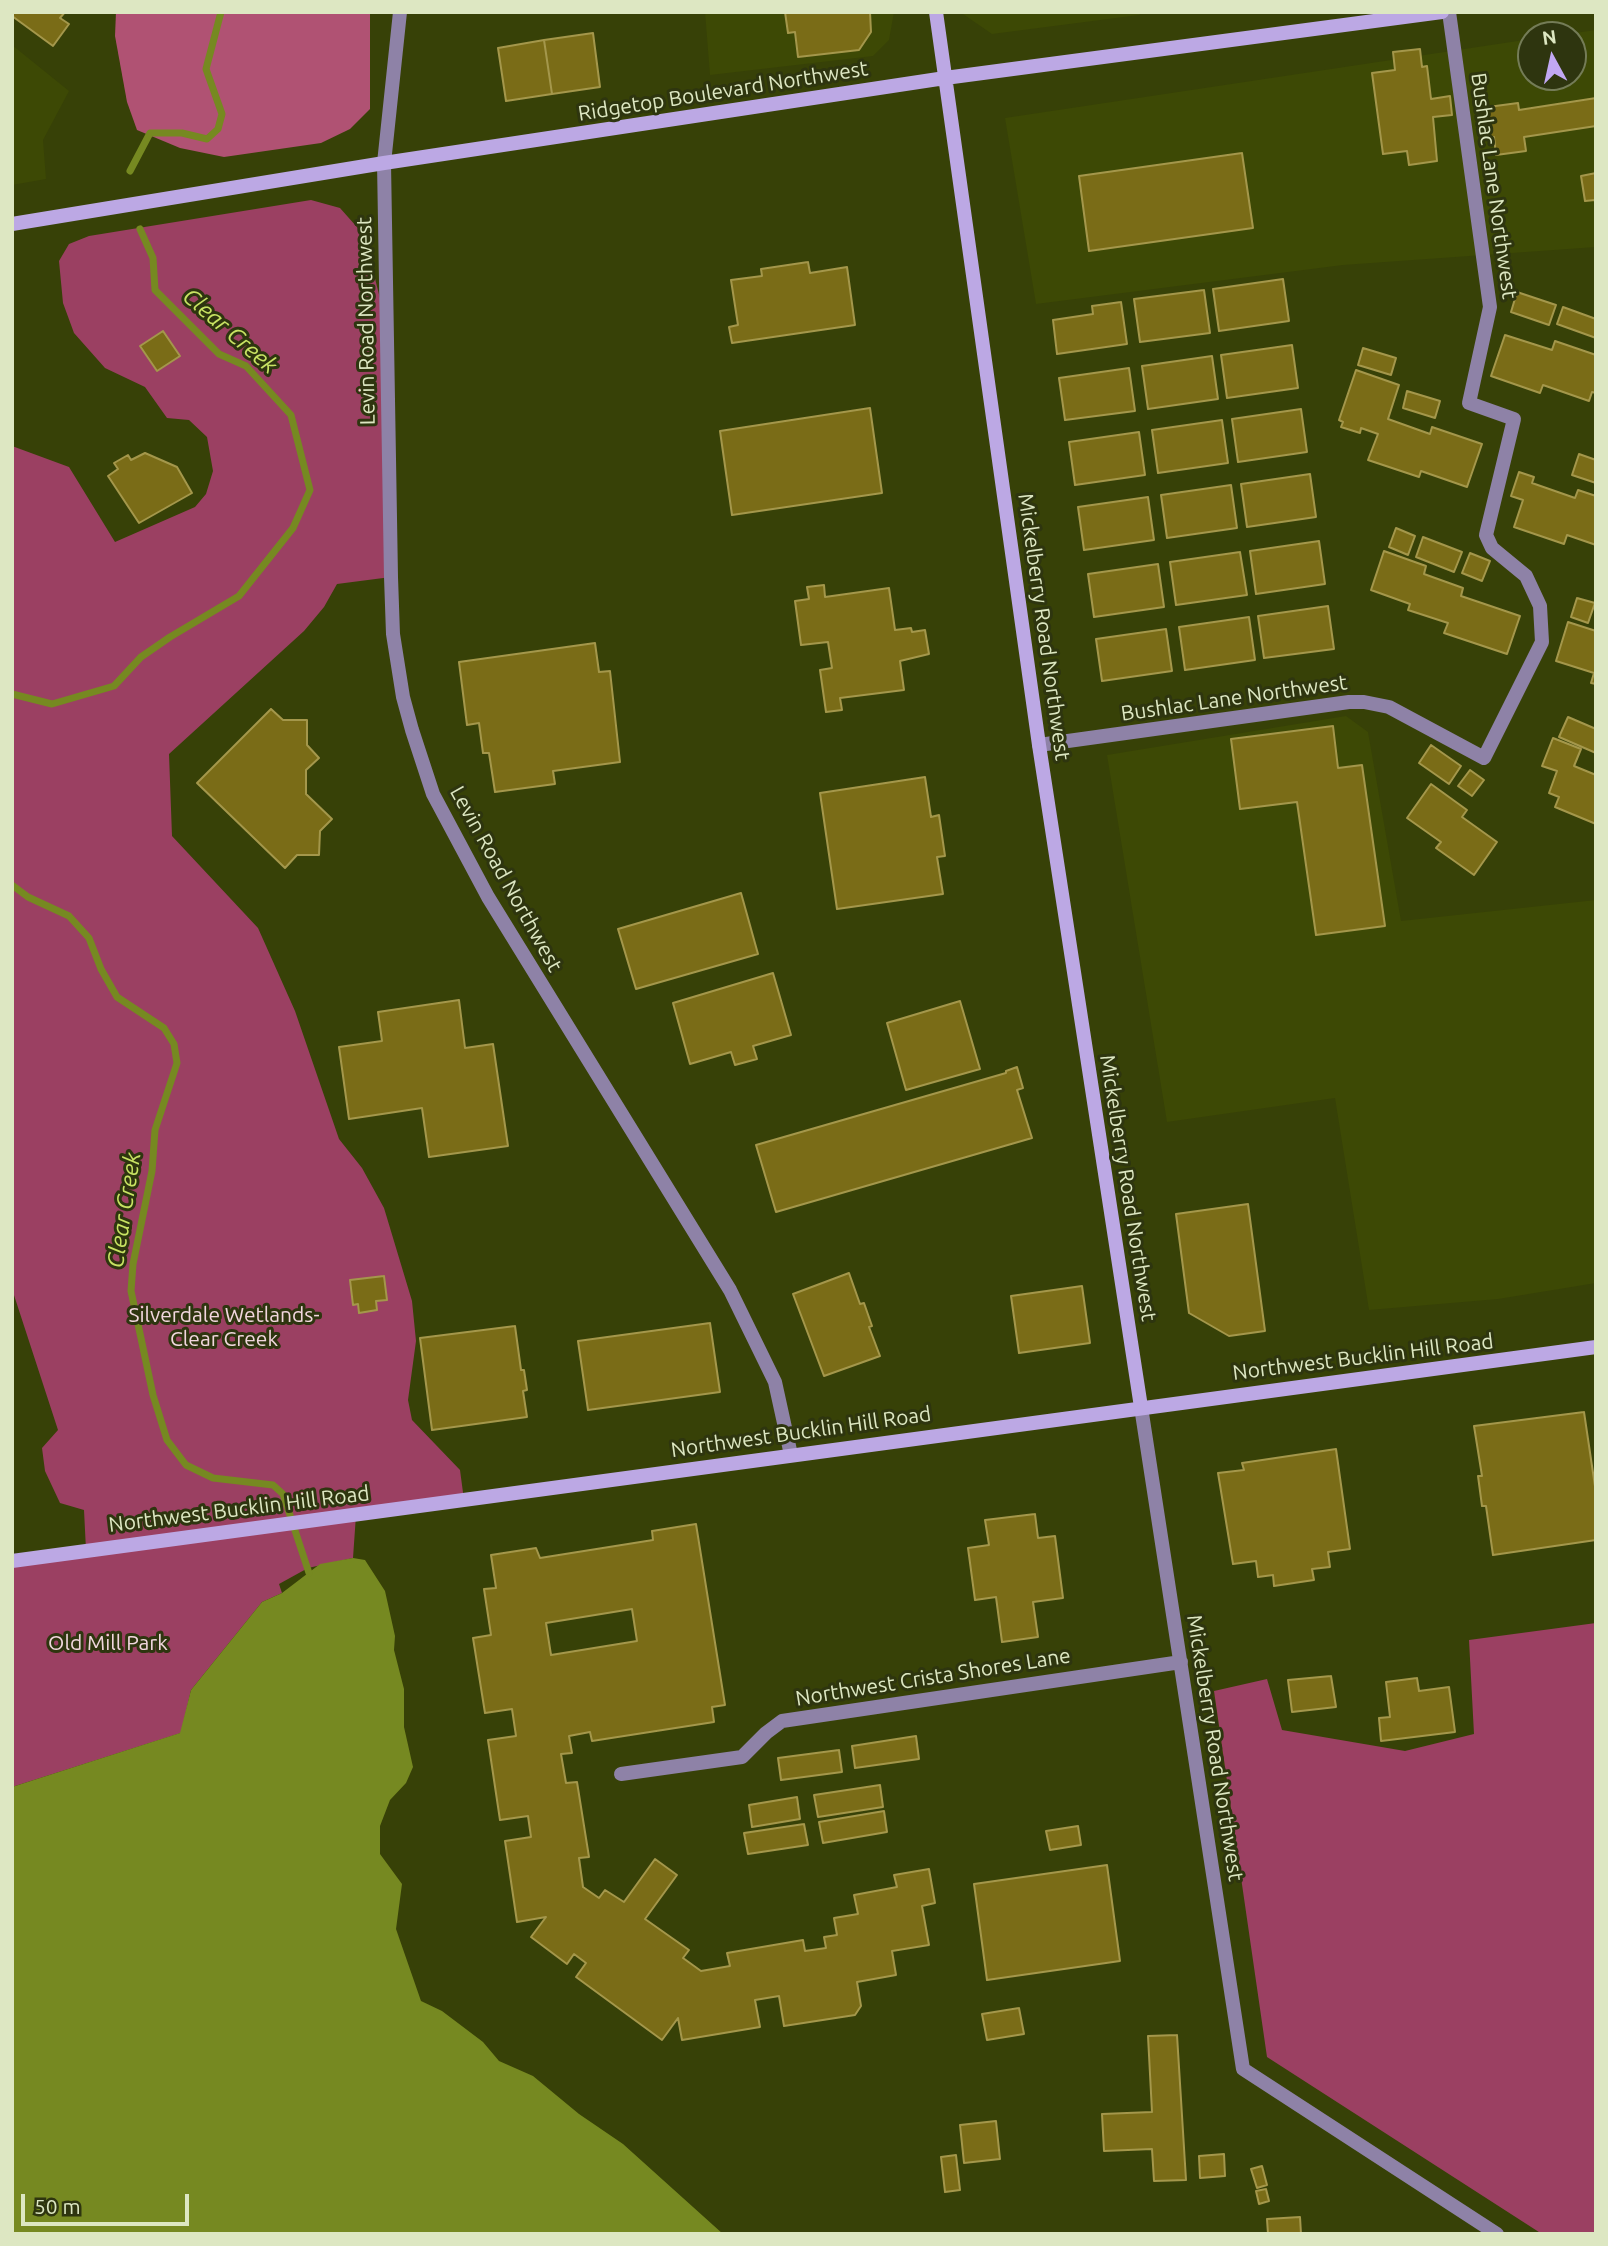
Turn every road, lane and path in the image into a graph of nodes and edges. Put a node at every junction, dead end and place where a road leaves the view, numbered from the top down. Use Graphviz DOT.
graph roads {
  1 [pos="400,12"];
  2 [pos="936,12"];
  3 [pos="1442,12"];
  4 [pos="1449,12"];
  5 [pos="945,78"];
  6 [pos="384,163"];
  7 [pos="12,224"];
  8 [pos="1039,746"];
  9 [pos="1596,1347"];
  10 [pos="1141,1407"];
  11 [pos="791,1455"];
  12 [pos="12,1561"];
  13 [pos="1181,1662"];
  14 [pos="621,1774"];
  15 [pos="1497,2234"];
  1 -- 6 [label="street, Levin Road Northwest"];
  2 -- 5 [label="main road, Mickelberry Road Northwest"];
  3 -- 5 [label="main road, Ridgetop Boulevard Northwest"];
  4 -- 8 [label="street, Bushlac Lane Northwest"];
  5 -- 6 [label="main road, Ridgetop Boulevard Northwest"];
  5 -- 8 [label="main road, Mickelberry Road Northwest"];
  6 -- 7 [label="main road, Ridgetop Boulevard Northwest"];
  6 -- 11 [label="street, Levin Road Northwest"];
  8 -- 10 [label="main road, Mickelberry Road Northwest"];
  9 -- 10 [label="main road, Northwest Bucklin Hill Road"];
  10 -- 11 [label="main road, Northwest Bucklin Hill Road"];
  10 -- 13 [label="street, Mickelberry Road Northwest"];
  11 -- 12 [label="main road, Northwest Bucklin Hill Road"];
  13 -- 14 [label="street, Northwest Crista Shores Lane"];
  13 -- 15 [label="street, Mickelberry Road Northwest"];
}
